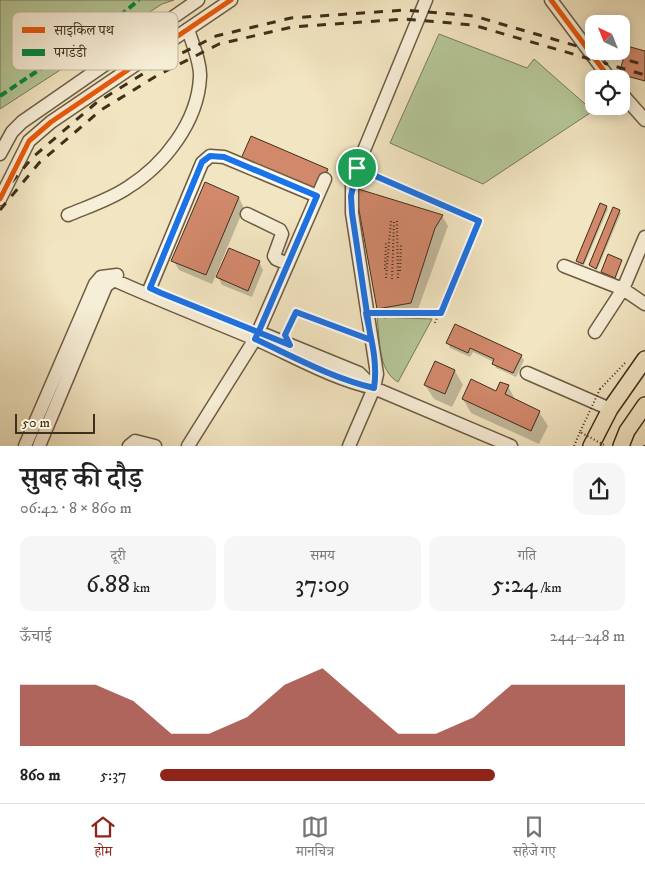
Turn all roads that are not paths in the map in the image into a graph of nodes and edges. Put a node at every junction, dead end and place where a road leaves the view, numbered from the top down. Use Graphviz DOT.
graph roads {
  1 [pos="198,0"];
  2 [pos="231,0"];
  3 [pos="426,0"];
  4 [pos="552,0"];
  5 [pos="178,14"];
  6 [pos="188,29"];
  7 [pos="178,36"];
  8 [pos="97,70"];
  9 [pos="128,70"];
  10 [pos="603,70"];
  11 [pos="630,103"];
  12 [pos="645,120"];
  13 [pos="0,154"];
  14 [pos="324,179"];
  15 [pos="317,196"];
  16 [pos="0,200"];
  17 [pos="247,214"];
  18 [pos="68,215"];
  19 [pos="645,237"];
  20 [pos="288,264"];
  21 [pos="564,266"];
  22 [pos="150,288"];
  23 [pos="624,290"];
  24 [pos="645,304"];
  25 [pos="595,332"];
  26 [pos="257,336"];
  27 [pos="638,358"];
  28 [pos="527,373"];
  29 [pos="374,388"];
  30 [pos="645,405"];
  31 [pos="610,409"];
  32 [pos="25,446"];
  33 [pos="39,446"];
  34 [pos="129,446"];
  35 [pos="155,446"];
  36 [pos="188,446"];
  37 [pos="349,446"];
  38 [pos="511,446"];
  39 [pos="591,446"];
  40 [pos="621,446"];
  1 -- 5 [label="street"];
  2 -- 6 [label="street"];
  3 -- 29 [label="street"];
  4 -- 10 [label="street"];
  6 -- 7 [label="street"];
  6 -- 18 [label="street"];
  8 -- 13 [label="street"];
  9 -- 16 [label="street"];
  11 -- 12 [label="street"];
  14 -- 15 [label="street"];
  15 -- 20 [label="street"];
  15 -- 22 [label="street"];
  17 -- 20 [label="street"];
  19 -- 23 [label="street"];
  20 -- 26 [label="street"];
  21 -- 23 [label="street"];
  22 -- 26 [label="street"];
  22 -- 32 [label="street"];
  23 -- 24 [label="street"];
  23 -- 25 [label="street"];
  26 -- 29 [label="street"];
  26 -- 29 [label="street"];
  26 -- 33 [label="street"];
  26 -- 36 [label="street"];
  27 -- 31 [label="main road"];
  28 -- 31 [label="street"];
  29 -- 37 [label="street"];
  29 -- 38 [label="street"];
  30 -- 40 [label="main road"];
  31 -- 39 [label="main road"];
  34 -- 35 [label="street"];
}
